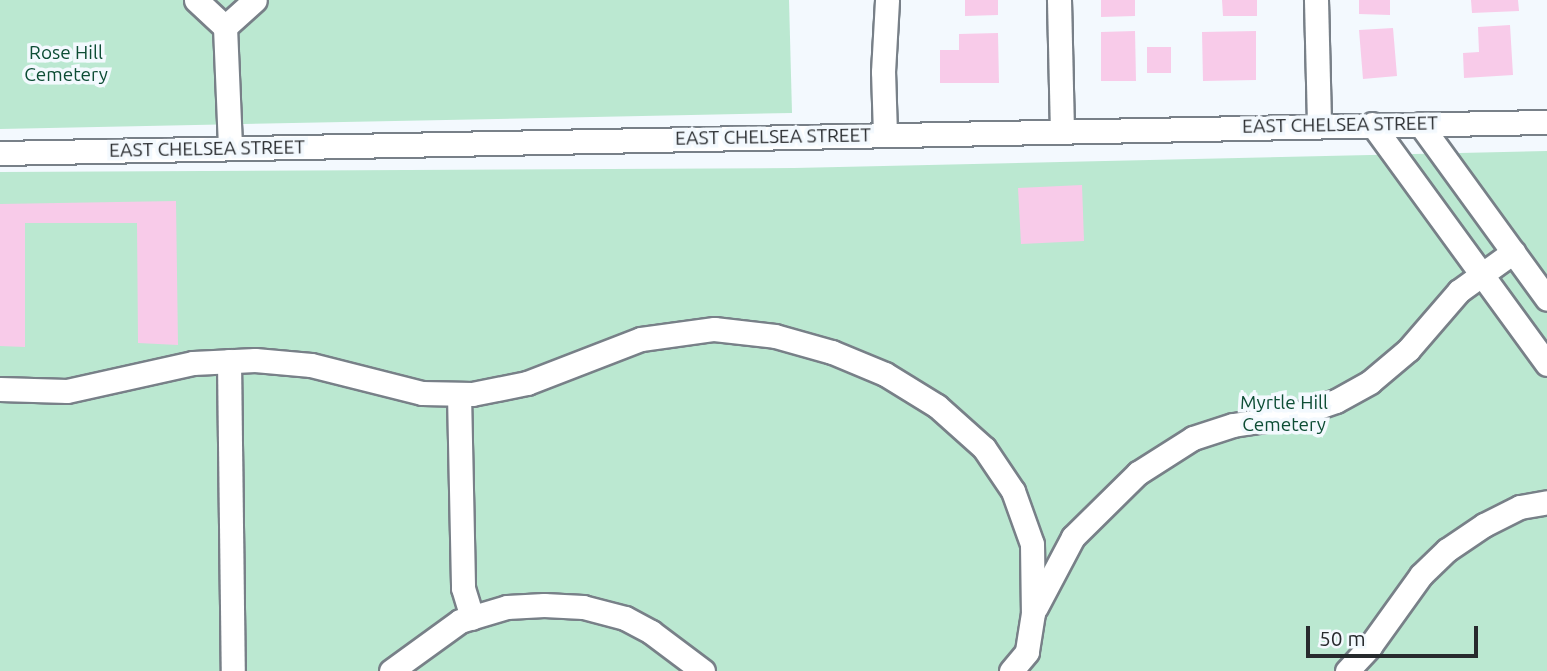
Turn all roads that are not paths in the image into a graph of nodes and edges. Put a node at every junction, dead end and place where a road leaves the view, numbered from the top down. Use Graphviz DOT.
graph roads {
  1 [pos="196,0"];
  2 [pos="255,0"];
  3 [pos="887,0"];
  4 [pos="1059,0"];
  5 [pos="1315,0"];
  6 [pos="225,27"];
  7 [pos="1547,122"];
  8 [pos="1372,124"];
  9 [pos="1420,124"];
  10 [pos="1319,125"];
  11 [pos="1062,131"];
  12 [pos="885,134"];
  13 [pos="230,148"];
  14 [pos="0,153"];
  15 [pos="1513,252"];
  16 [pos="1482,275"];
  17 [pos="1547,299"];
  18 [pos="229,361"];
  19 [pos="1547,364"];
  20 [pos="0,389"];
  21 [pos="460,394"];
  22 [pos="1547,502"];
  23 [pos="1032,544"];
  24 [pos="1067,548"];
  25 [pos="1034,613"];
  26 [pos="472,618"];
  27 [pos="1030,662"];
  28 [pos="233,671"];
  29 [pos="391,671"];
  30 [pos="703,671"];
  31 [pos="1011,671"];
  32 [pos="1347,671"];
  1 -- 6 [label="street"];
  2 -- 6 [label="street"];
  3 -- 12 [label="street"];
  4 -- 11 [label="street"];
  5 -- 10 [label="street"];
  6 -- 13 [label="street"];
  7 -- 9 [label="street, EAST CHELSEA STREET"];
  8 -- 9 [label="street, EAST CHELSEA STREET"];
  8 -- 10 [label="street, EAST CHELSEA STREET"];
  8 -- 16 [label="street"];
  9 -- 15 [label="street"];
  10 -- 11 [label="street, EAST CHELSEA STREET"];
  11 -- 12 [label="street, EAST CHELSEA STREET"];
  12 -- 13 [label="street, EAST CHELSEA STREET"];
  13 -- 14 [label="street, EAST CHELSEA STREET"];
  15 -- 16 [label="street"];
  15 -- 17 [label="street"];
  16 -- 19 [label="street"];
  16 -- 24 [label="street"];
  18 -- 20 [label="street"];
  18 -- 21 [label="street"];
  18 -- 28 [label="street"];
  21 -- 23 [label="street"];
  21 -- 26 [label="street"];
  22 -- 32 [label="street"];
  23 -- 24 [label="street"];
  23 -- 25 [label="street"];
  24 -- 25 [label="street"];
  25 -- 27 [label="street"];
  26 -- 29 [label="street"];
  26 -- 30 [label="street"];
  27 -- 31 [label="street"];
}
